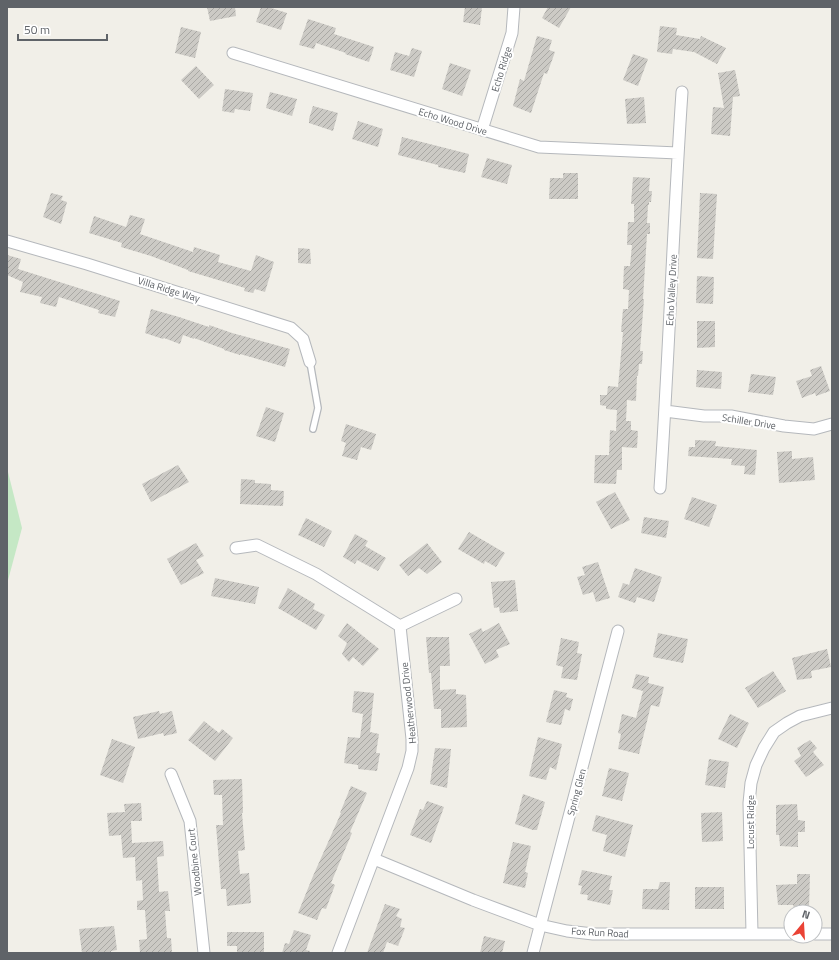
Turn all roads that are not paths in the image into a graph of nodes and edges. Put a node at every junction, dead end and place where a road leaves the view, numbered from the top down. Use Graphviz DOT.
graph roads {
  1 [pos="514,7"];
  2 [pos="233,53"];
  3 [pos="682,92"];
  4 [pos="482,130"];
  5 [pos="678,153"];
  6 [pos="7,241"];
  7 [pos="310,362"];
  8 [pos="665,411"];
  9 [pos="832,424"];
  10 [pos="313,429"];
  11 [pos="660,488"];
  12 [pos="236,548"];
  13 [pos="456,599"];
  14 [pos="400,626"];
  15 [pos="618,631"];
  16 [pos="832,708"];
  17 [pos="171,774"];
  18 [pos="374,858"];
  19 [pos="540,925"];
  20 [pos="752,933"];
  21 [pos="783,934"];
  22 [pos="204,953"];
  23 [pos="338,953"];
  24 [pos="533,953"];
  1 -- 4 [label="street, Echo Ridge"];
  2 -- 4 [label="street, Echo Wood Drive"];
  3 -- 5 [label="street, Echo Valley Drive"];
  4 -- 5 [label="street, Echo Wood Drive"];
  5 -- 8 [label="street, Echo Valley Drive"];
  6 -- 7 [label="street, Villa Ridge Way"];
  7 -- 10 [label="lane"];
  8 -- 9 [label="street, Schiller Drive"];
  8 -- 11 [label="street, Echo Valley Drive"];
  12 -- 14 [label="street"];
  13 -- 14 [label="street"];
  14 -- 18 [label="street, Heatherwood Drive"];
  15 -- 19 [label="street, Spring Glen"];
  16 -- 20 [label="street, Locust Ridge"];
  17 -- 22 [label="street, Woodbine Court"];
  18 -- 19 [label="street, Fox Run Road"];
  18 -- 23 [label="street, Heatherwood Drive"];
  19 -- 20 [label="street, Fox Run Road"];
  19 -- 24 [label="street, Spring Glen"];
  20 -- 21 [label="street, Fox Run Road"];
}
